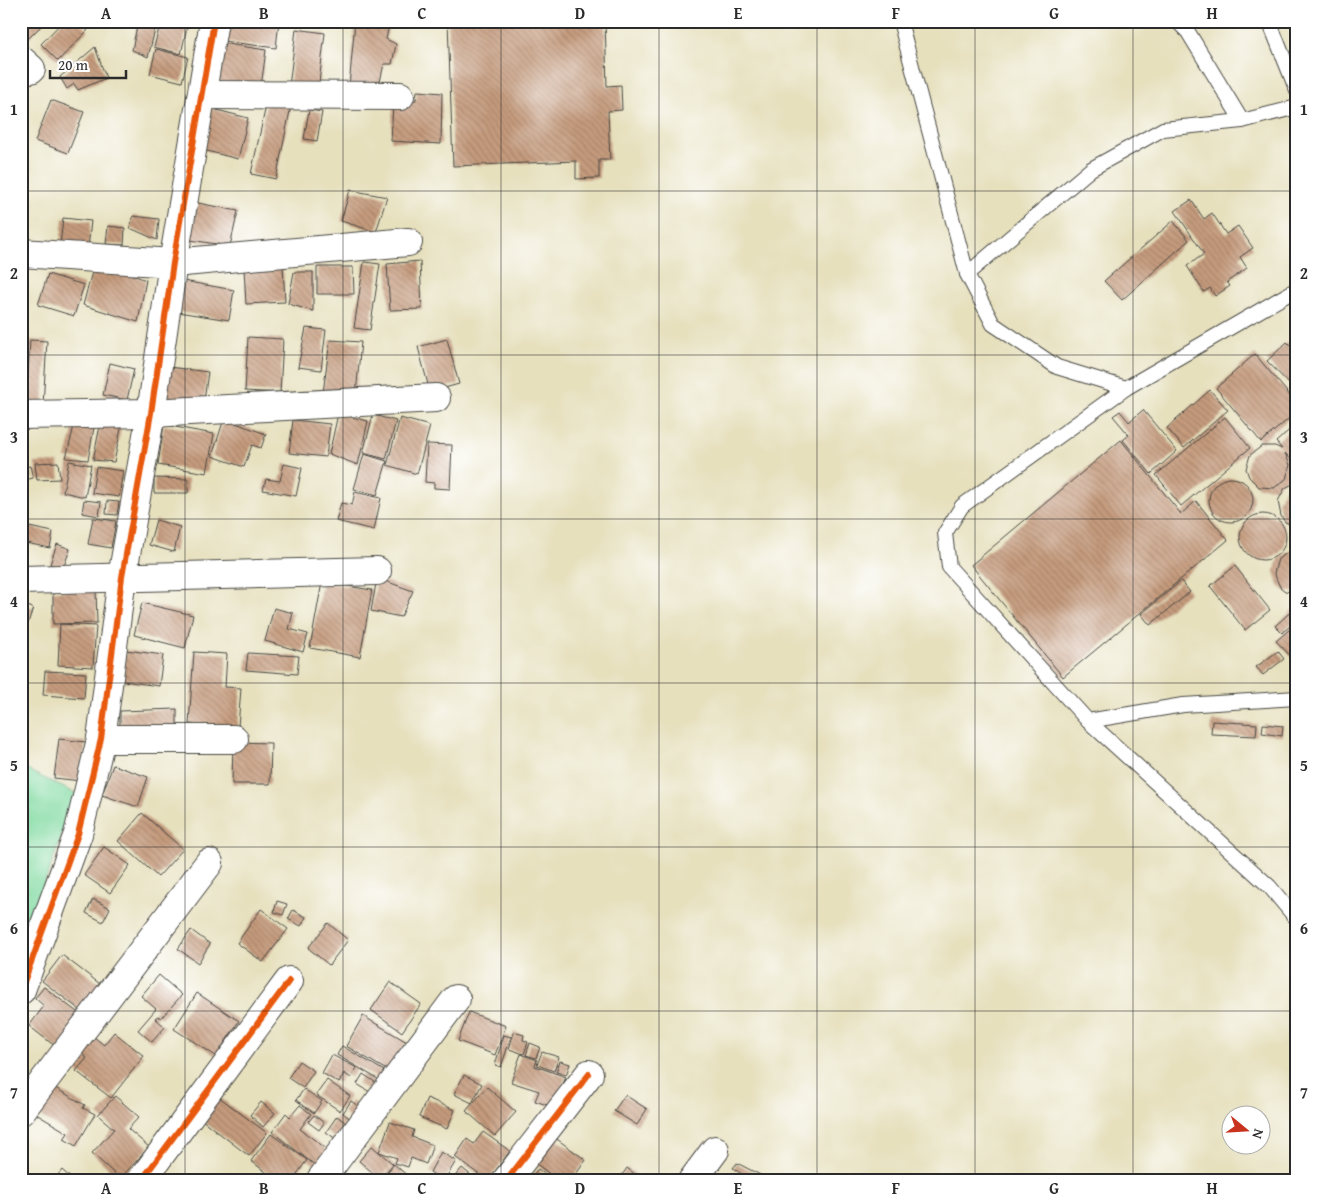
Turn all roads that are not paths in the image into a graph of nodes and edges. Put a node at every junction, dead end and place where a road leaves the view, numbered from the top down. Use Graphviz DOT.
graph roads {
  1 [pos="214,21"];
  2 [pos="900,21"];
  3 [pos="1177,21"];
  4 [pos="1270,21"];
  5 [pos="1297,92"];
  6 [pos="202,95"];
  7 [pos="400,96"];
  8 [pos="1297,106"];
  9 [pos="1242,121"];
  10 [pos="408,242"];
  11 [pos="21,253"];
  12 [pos="173,263"];
  13 [pos="968,274"];
  14 [pos="1297,289"];
  15 [pos="1126,388"];
  16 [pos="436,398"];
  17 [pos="151,413"];
  18 [pos="21,415"];
  19 [pos="377,571"];
  20 [pos="122,577"];
  21 [pos="21,580"];
  22 [pos="1297,698"];
  23 [pos="1088,721"];
  24 [pos="234,739"];
  25 [pos="101,740"];
  26 [pos="208,863"];
  27 [pos="1296,916"];
  28 [pos="289,982"];
  29 [pos="21,990"];
  30 [pos="456,999"];
  31 [pos="589,1074"];
  32 [pos="21,1111"];
  33 [pos="715,1150"];
  34 [pos="141,1181"];
  35 [pos="320,1181"];
  36 [pos="506,1181"];
  37 [pos="692,1181"];
  1 -- 6 [label="street"];
  2 -- 13 [label="lane"];
  3 -- 9 [label="lane"];
  4 -- 5 [label="lane"];
  6 -- 7 [label="street"];
  6 -- 12 [label="street"];
  8 -- 9 [label="lane"];
  9 -- 13 [label="lane"];
  10 -- 12 [label="street"];
  11 -- 12 [label="street"];
  12 -- 17 [label="street"];
  13 -- 15 [label="lane"];
  14 -- 15 [label="lane"];
  15 -- 23 [label="lane"];
  16 -- 17 [label="street"];
  17 -- 18 [label="street"];
  17 -- 20 [label="street"];
  19 -- 20 [label="street"];
  20 -- 21 [label="street"];
  20 -- 25 [label="street"];
  22 -- 23 [label="lane"];
  23 -- 27 [label="lane"];
  24 -- 25 [label="street"];
  25 -- 29 [label="street"];
  26 -- 32 [label="street"];
  28 -- 34 [label="street"];
  30 -- 35 [label="street"];
  31 -- 36 [label="street"];
  33 -- 37 [label="street"];
}
